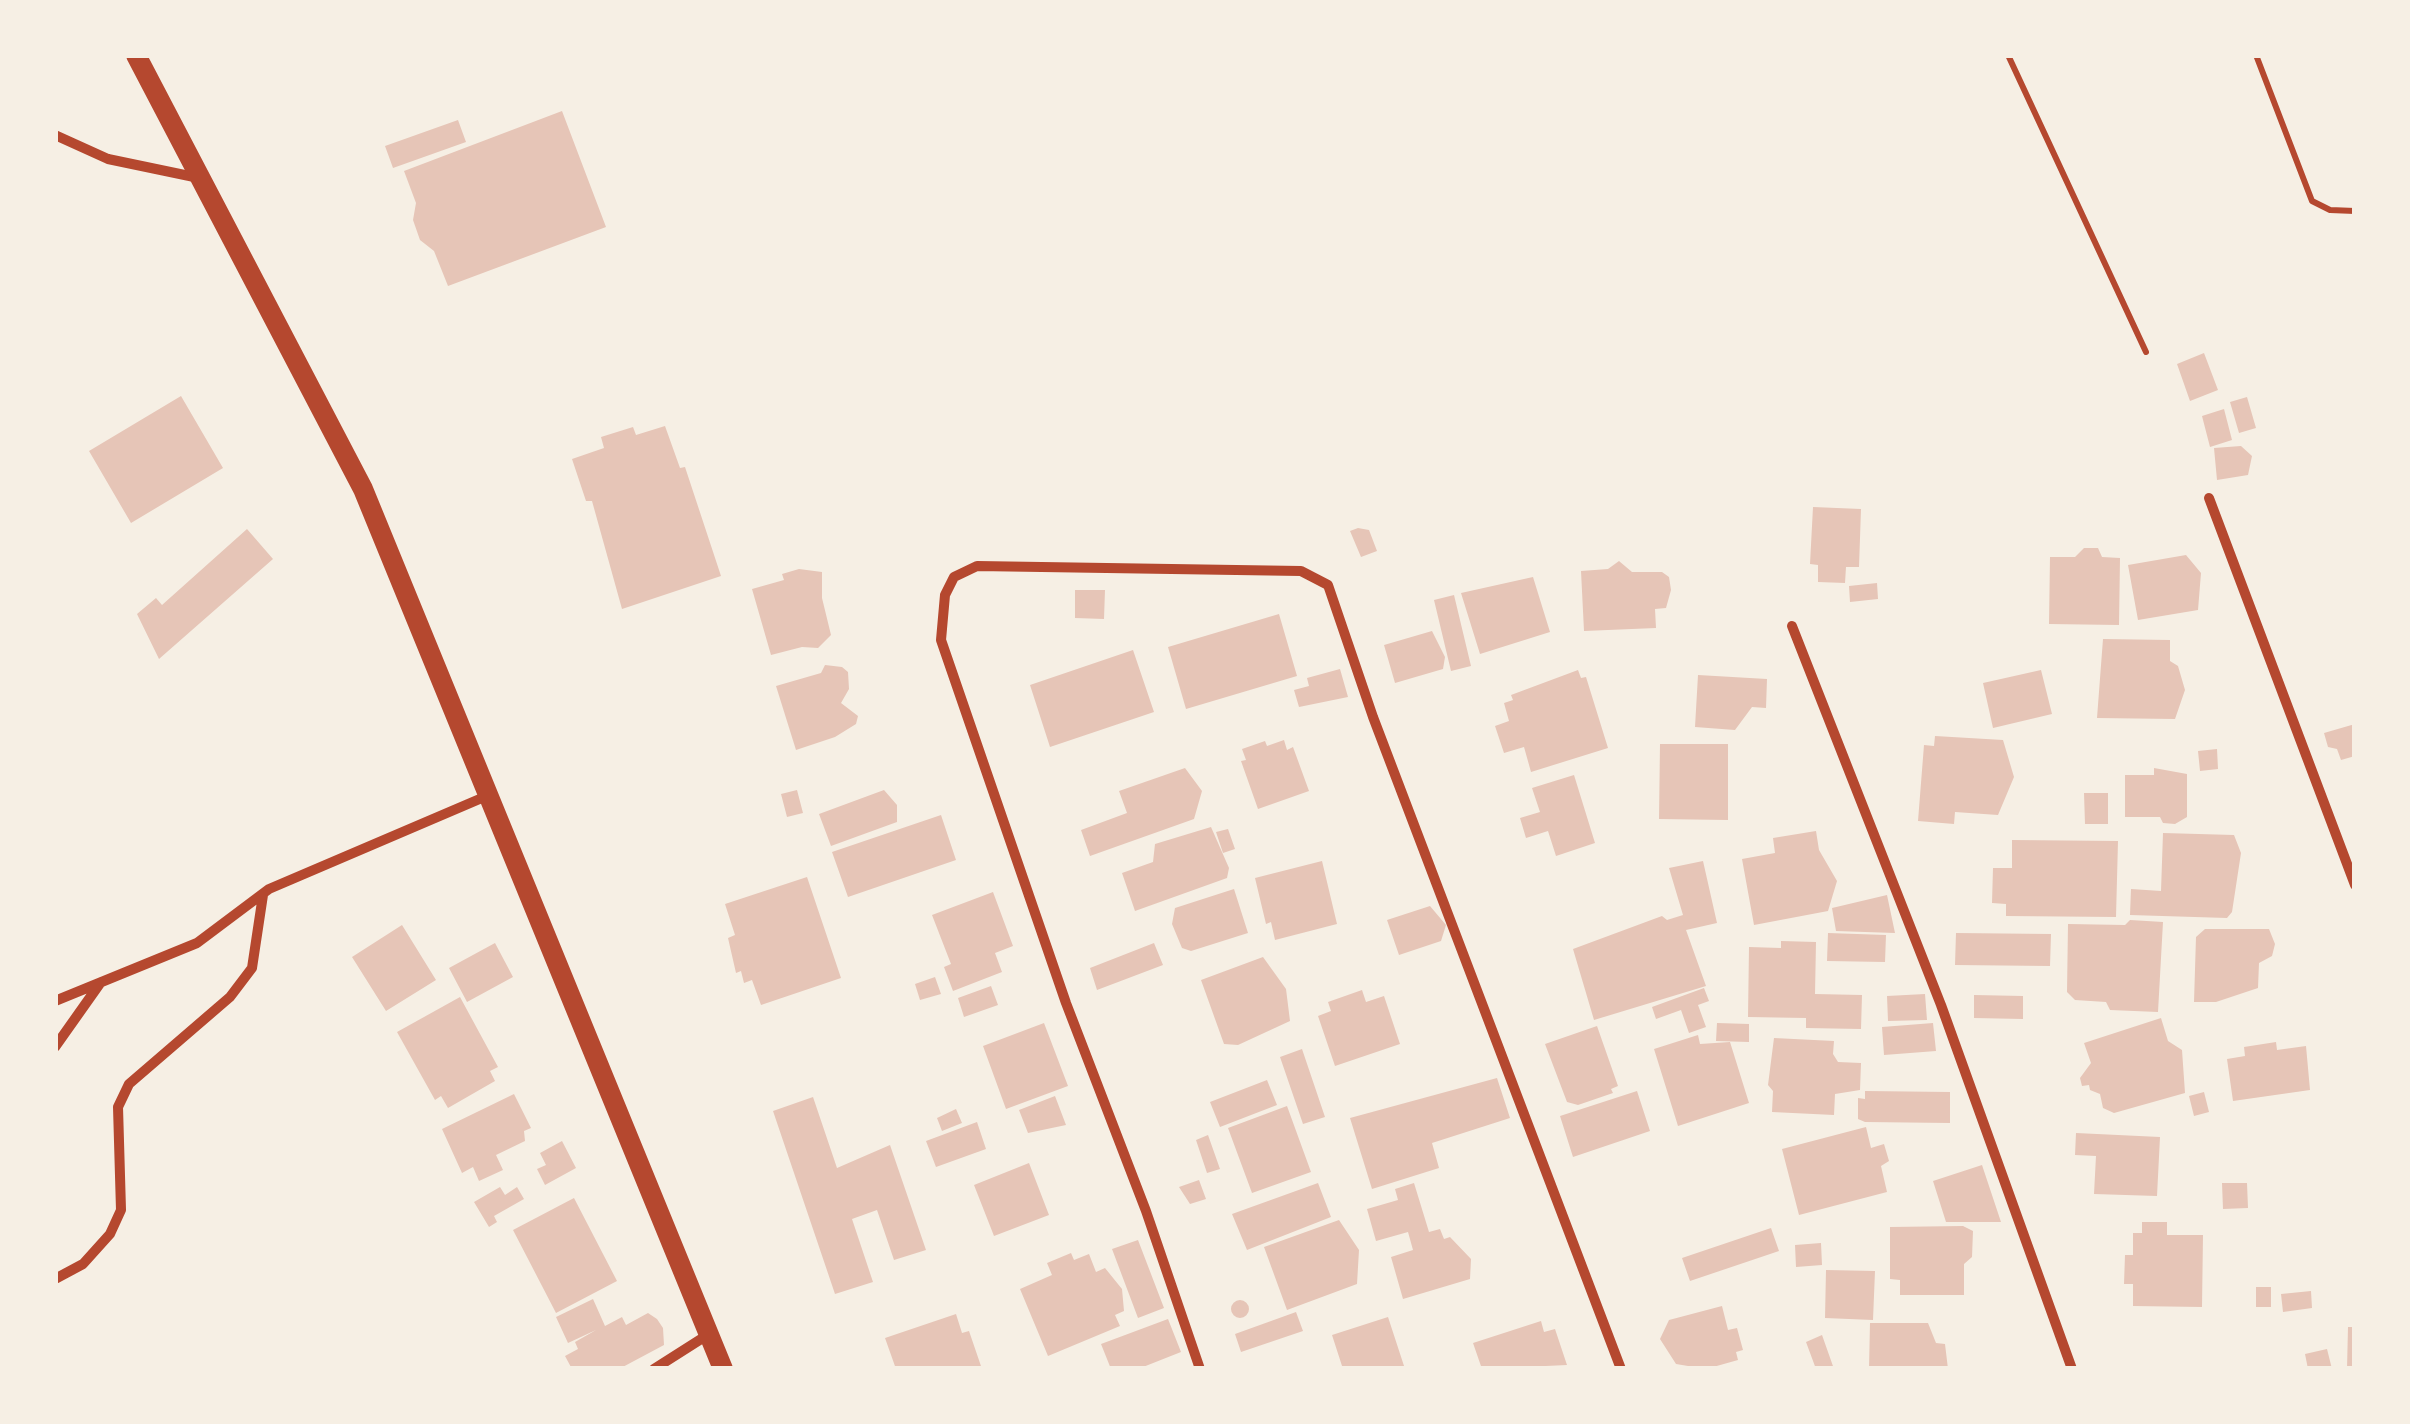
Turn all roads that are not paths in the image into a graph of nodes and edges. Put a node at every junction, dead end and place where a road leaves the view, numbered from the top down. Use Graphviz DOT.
graph roads {
  1 [pos="136,55"];
  2 [pos="55,135"];
  3 [pos="198,178"];
  4 [pos="2209,498"];
  5 [pos="1792,626"];
  6 [pos="490,795"];
  7 [pos="2355,885"];
  8 [pos="263,894"];
  9 [pos="102,981"];
  10 [pos="55,1001"];
  11 [pos="55,1047"];
  12 [pos="55,1279"];
  13 [pos="710,1334"];
  14 [pos="654,1369"];
  15 [pos="723,1369"];
  16 [pos="1200,1369"];
  17 [pos="1620,1369"];
  18 [pos="2072,1369"];
  1 -- 3 [label="main road"];
  2 -- 3 [label="street"];
  3 -- 6 [label="main road"];
  4 -- 7 [label="street"];
  5 -- 18 [label="street"];
  6 -- 8 [label="street"];
  6 -- 13 [label="main road"];
  8 -- 9 [label="street"];
  8 -- 12 [label="street"];
  9 -- 10 [label="street"];
  9 -- 11 [label="street"];
  13 -- 14 [label="street"];
  13 -- 15 [label="main road"];
  16 -- 17 [label="street"];
}
